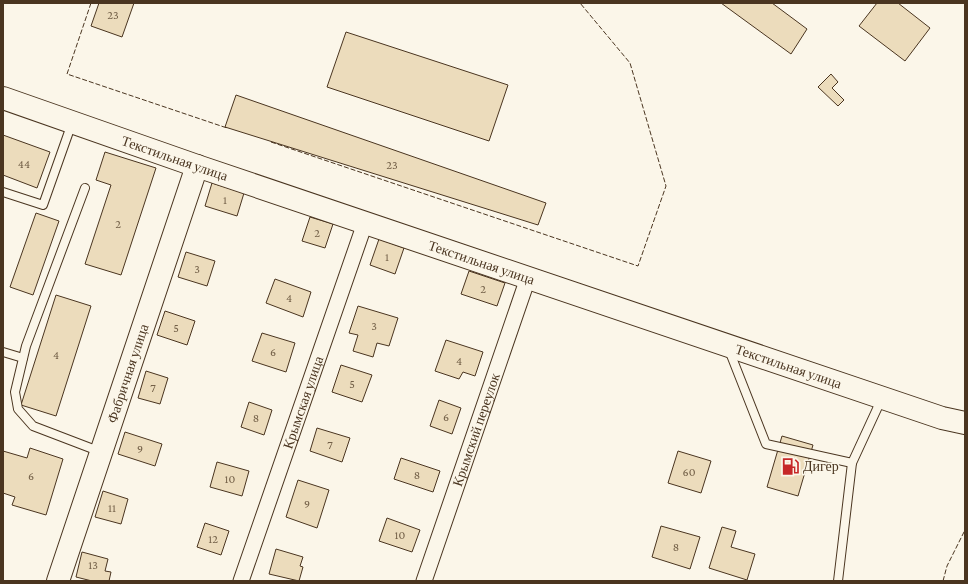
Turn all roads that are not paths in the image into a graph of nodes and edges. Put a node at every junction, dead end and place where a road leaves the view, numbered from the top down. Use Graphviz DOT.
graph roads {
  1 [pos="3,98"];
  2 [pos="72,122"];
  3 [pos="197,166"];
  4 [pos="85,188"];
  5 [pos="3,192"];
  6 [pos="365,223"];
  7 [pos="528,278"];
  8 [pos="727,345"];
  9 [pos="3,352"];
  10 [pos="23,358"];
  11 [pos="883,398"];
  12 [pos="964,423"];
  13 [pos="101,452"];
  14 [pos="852,463"];
  15 [pos="58,581"];
  16 [pos="241,581"];
  17 [pos="424,581"];
  18 [pos="838,581"];
  1 -- 2 [label="street, Текстильная улица"];
  2 -- 3 [label="street, Текстильная улица"];
  2 -- 5 [label="lane"];
  3 -- 6 [label="street, Текстильная улица"];
  3 -- 13 [label="street, Фабричная улица"];
  4 -- 10 [label="lane"];
  6 -- 7 [label="street, Текстильная улица"];
  6 -- 16 [label="street, Крымская улица"];
  7 -- 8 [label="street, Текстильная улица"];
  7 -- 17 [label="street, Крымский переулок"];
  8 -- 11 [label="street, Текстильная улица"];
  8 -- 14 [label="lane"];
  9 -- 10 [label="lane"];
  10 -- 13 [label="lane"];
  11 -- 12 [label="street, Текстильная улица"];
  11 -- 14 [label="lane"];
  13 -- 15 [label="street, Фабричная улица"];
  14 -- 18 [label="lane"];
}
